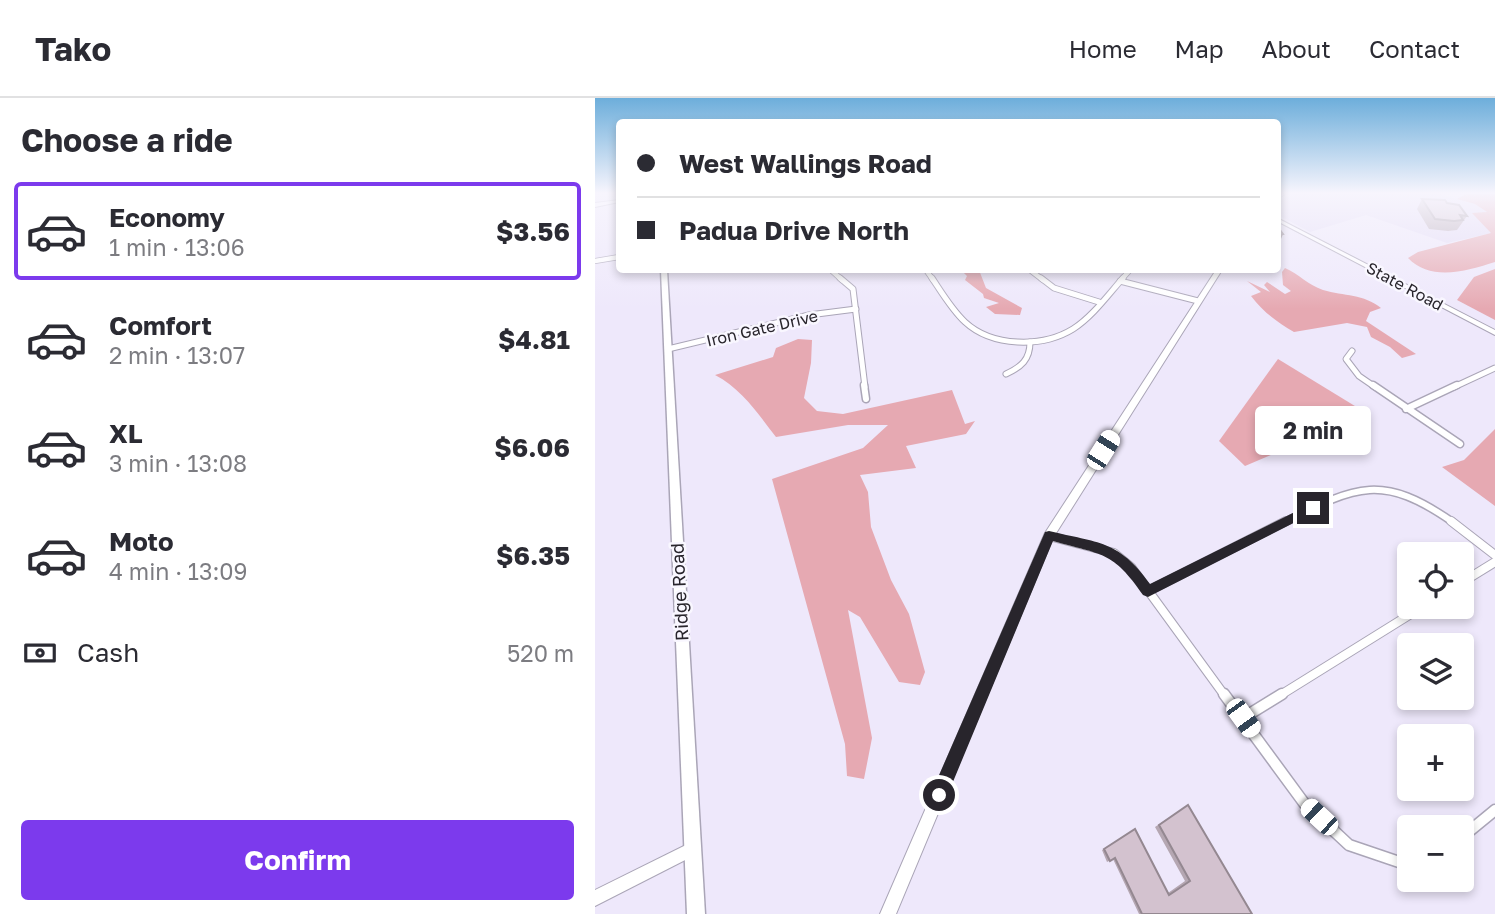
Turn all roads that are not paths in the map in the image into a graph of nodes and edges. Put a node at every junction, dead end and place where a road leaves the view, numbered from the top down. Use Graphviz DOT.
graph roads {
  1 [pos="1302,232"];
  2 [pos="616,258"];
  3 [pos="595,261"];
  4 [pos="664,273"];
  5 [pos="834,273"];
  6 [pos="928,273"];
  7 [pos="1034,273"];
  8 [pos="1127,273"];
  9 [pos="1217,273"];
  10 [pos="1120,281"];
  11 [pos="1198,301"];
  12 [pos="1099,302"];
  13 [pos="856,309"];
  14 [pos="1495,333"];
  15 [pos="1030,342"];
  16 [pos="668,349"];
  17 [pos="1352,351"];
  18 [pos="1495,368"];
  19 [pos="1006,374"];
  20 [pos="866,399"];
  21 [pos="1406,409"];
  22 [pos="1460,444"];
  23 [pos="1049,536"];
  24 [pos="1495,555"];
  25 [pos="1495,562"];
  26 [pos="1474,575"];
  27 [pos="1148,591"];
  28 [pos="1403,619"];
  29 [pos="1243,718"];
  30 [pos="1495,810"];
  31 [pos="1474,827"];
  32 [pos="692,849"];
  33 [pos="1397,860"];
  34 [pos="595,898"];
  35 [pos="695,914"];
  36 [pos="888,914"];
  1 -- 14 [label="street, State Road"];
  2 -- 3 [label="street"];
  4 -- 16 [label="main road, Ridge Road"];
  5 -- 13 [label="street"];
  6 -- 15 [label="street"];
  7 -- 12 [label="street"];
  8 -- 10 [label="street"];
  9 -- 11 [label="street"];
  10 -- 11 [label="street"];
  10 -- 12 [label="street"];
  11 -- 23 [label="street"];
  12 -- 15 [label="street"];
  13 -- 16 [label="street, Iron Gate Drive"];
  13 -- 20 [label="street"];
  15 -- 19 [label="street"];
  16 -- 32 [label="main road, Ridge Road"];
  17 -- 21 [label="street"];
  18 -- 21 [label="street"];
  21 -- 22 [label="street"];
  23 -- 27 [label="street"];
  23 -- 36 [label="street"];
  24 -- 27 [label="street"];
  25 -- 26 [label="street"];
  27 -- 29 [label="street"];
  28 -- 29 [label="street"];
  29 -- 33 [label="street"];
  30 -- 31 [label="street"];
  32 -- 34 [label="street"];
  32 -- 35 [label="main road, Ridge Road"];
}
